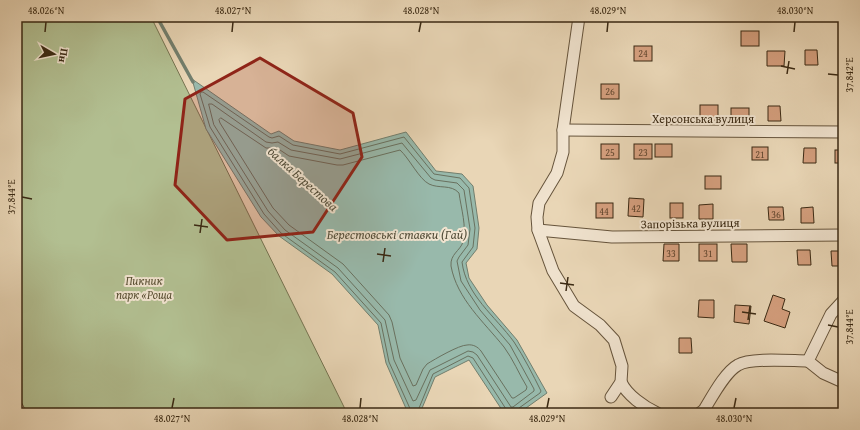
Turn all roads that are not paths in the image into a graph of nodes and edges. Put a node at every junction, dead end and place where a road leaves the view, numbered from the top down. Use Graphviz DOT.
graph roads {
  1 [pos="579,17"];
  2 [pos="563,130"];
  3 [pos="843,132"];
  4 [pos="538,230"];
  5 [pos="843,235"];
  6 [pos="843,301"];
  7 [pos="808,361"];
  8 [pos="621,382"];
  9 [pos="843,382"];
  10 [pos="611,397"];
  11 [pos="17,407"];
  12 [pos="20,413"];
  13 [pos="657,413"];
  14 [pos="700,413"];
  1 -- 2 [label="street"];
  2 -- 3 [label="street, Херсонська вулиця"];
  2 -- 4 [label="street"];
  4 -- 5 [label="street, Запорізька вулиця"];
  4 -- 8 [label="street"];
  6 -- 7 [label="street"];
  7 -- 9 [label="street"];
  7 -- 14 [label="street"];
  8 -- 10 [label="street"];
  8 -- 13 [label="street"];
  11 -- 12 [label="street"];
}
